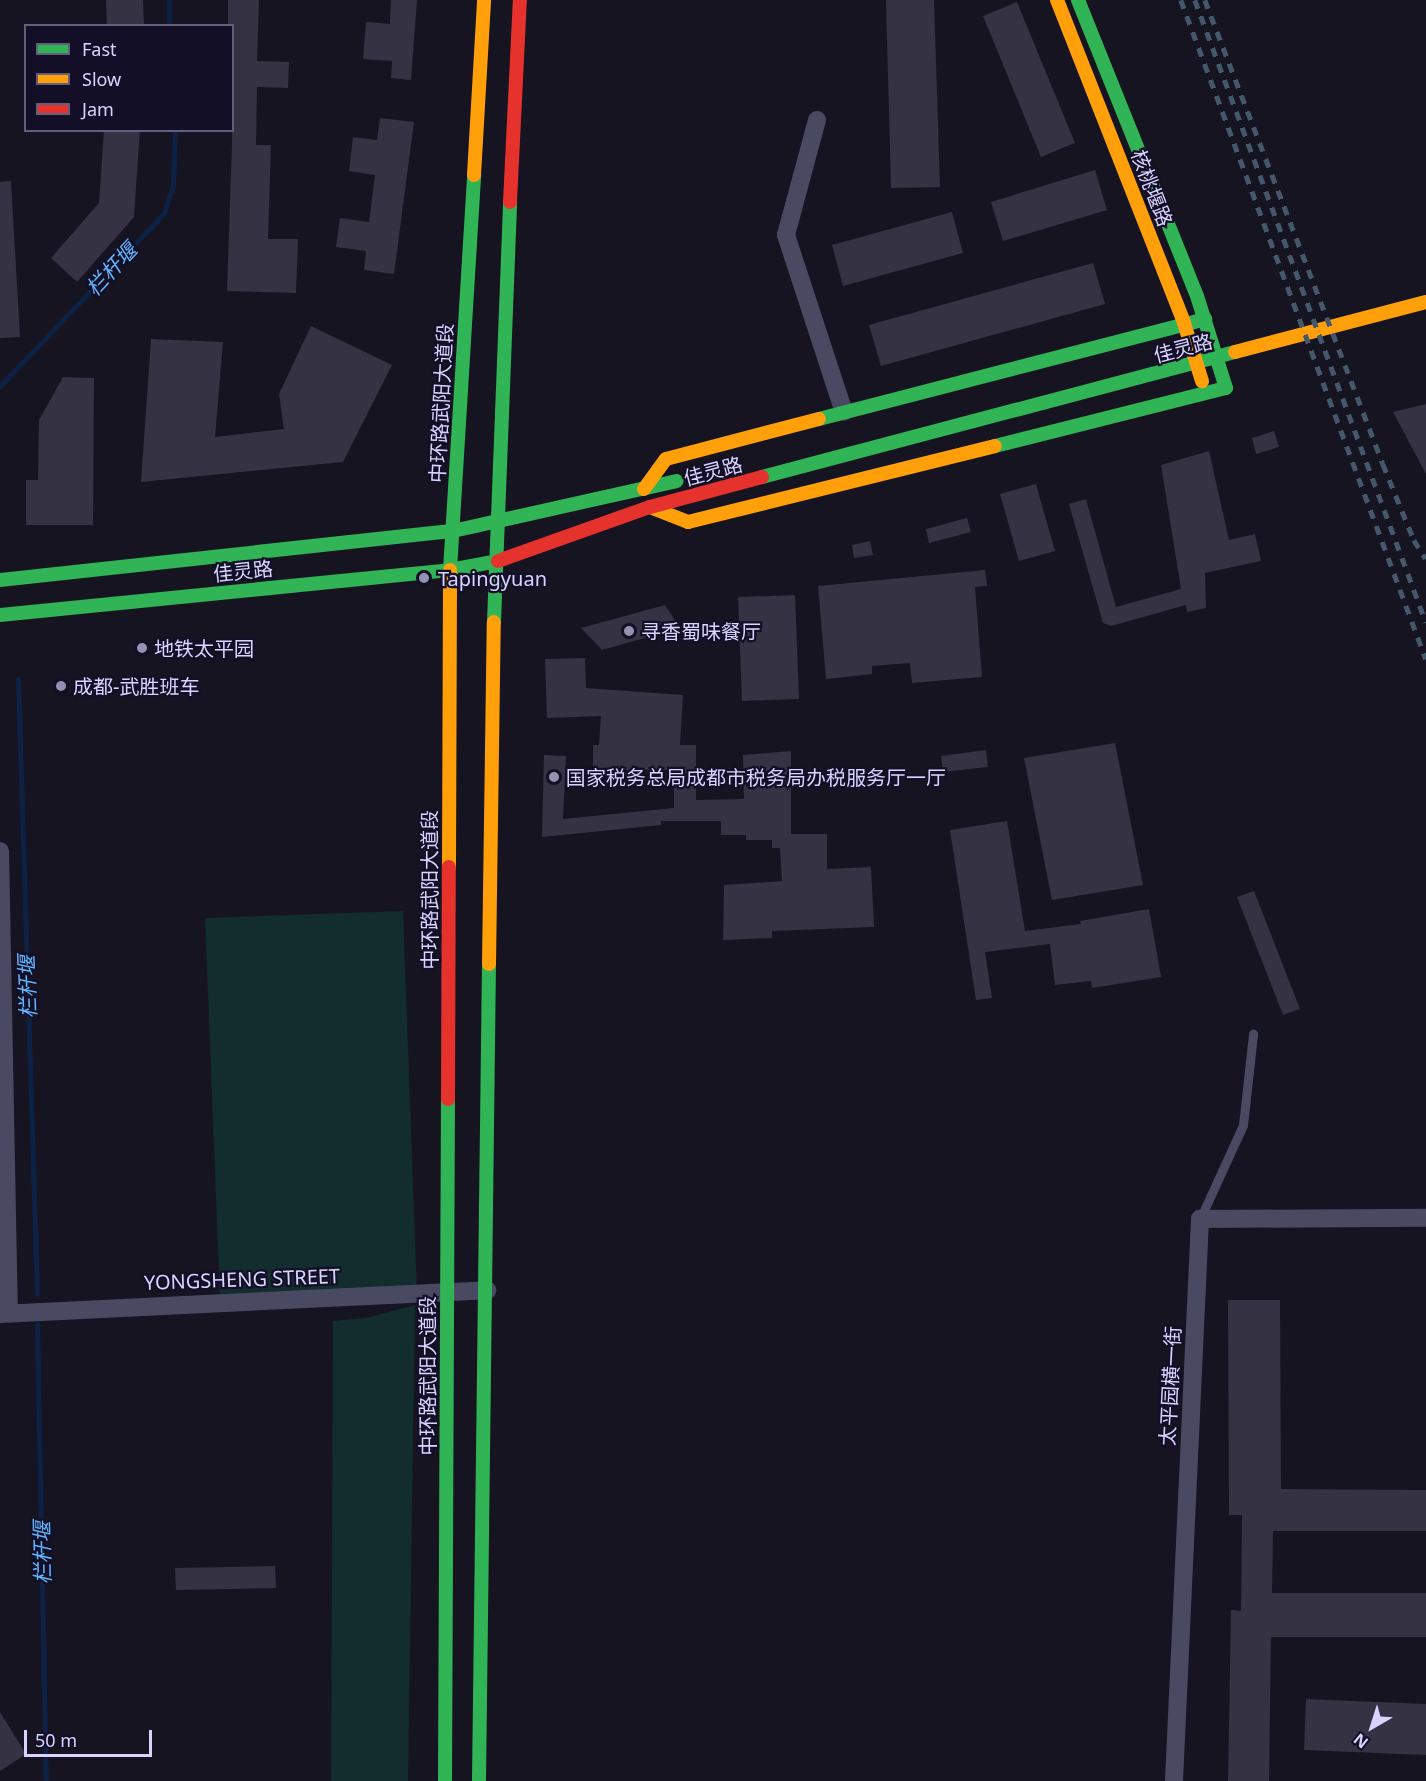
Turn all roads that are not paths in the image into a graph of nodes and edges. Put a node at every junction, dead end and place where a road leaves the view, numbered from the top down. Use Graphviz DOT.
graph roads {
  1 [pos="484,0"];
  2 [pos="520,0"];
  3 [pos="1057,0"];
  4 [pos="1078,0"];
  5 [pos="817,120"];
  6 [pos="1426,302"];
  7 [pos="1205,319"];
  8 [pos="1184,323"];
  9 [pos="1225,337"];
  10 [pos="1179,349"];
  11 [pos="1206,392"];
  12 [pos="844,412"];
  13 [pos="689,477"];
  14 [pos="644,489"];
  15 [pos="650,507"];
  16 [pos="495,523"];
  17 [pos="453,531"];
  18 [pos="496,561"];
  19 [pos="450,570"];
  20 [pos="0,580"];
  21 [pos="0,615"];
  22 [pos="0,851"];
  23 [pos="1253,1034"];
  24 [pos="1426,1218"];
  25 [pos="1200,1219"];
  26 [pos="487,1290"];
  27 [pos="447,1294"];
  28 [pos="5,1312"];
  29 [pos="445,1781"];
  30 [pos="479,1781"];
  31 [pos="1174,1781"];
  1 -- 17 [label="main road, 中环路武阳大道段"];
  2 -- 16 [label="main road"];
  3 -- 8 [label="main road, 核桃堰路"];
  4 -- 7 [label="main road"];
  5 -- 12 [label="street"];
  6 -- 15 [label="main road, 佳灵路"];
  7 -- 8 [label="main road"];
  7 -- 11 [label="main road"];
  8 -- 11 [label="main road, 核桃堰路"];
  8 -- 12 [label="main road"];
  9 -- 10 [label="main road, 佳灵路"];
  11 -- 15 [label="main road"];
  12 -- 14 [label="main road"];
  13 -- 14 [label="main road, 佳灵路"];
  14 -- 16 [label="main road, 佳灵路"];
  15 -- 18 [label="main road, 佳灵路"];
  16 -- 17 [label="main road, 佳灵路"];
  16 -- 18 [label="main road"];
  17 -- 19 [label="main road, 中环路武阳大道段"];
  17 -- 20 [label="main road, 佳灵路"];
  18 -- 19 [label="main road, 佳灵路"];
  18 -- 26 [label="main road"];
  19 -- 21 [label="main road, 佳灵路"];
  19 -- 27 [label="main road, 中环路武阳大道段"];
  22 -- 28 [label="street"];
  23 -- 25 [label="lane"];
  24 -- 25 [label="street"];
  25 -- 31 [label="street, 太平园横一街"];
  26 -- 27 [label="street, YONGSHENG STREET"];
  26 -- 30 [label="main road"];
  27 -- 28 [label="street, YONGSHENG STREET"];
  27 -- 29 [label="main road, 中环路武阳大道段"];
}
